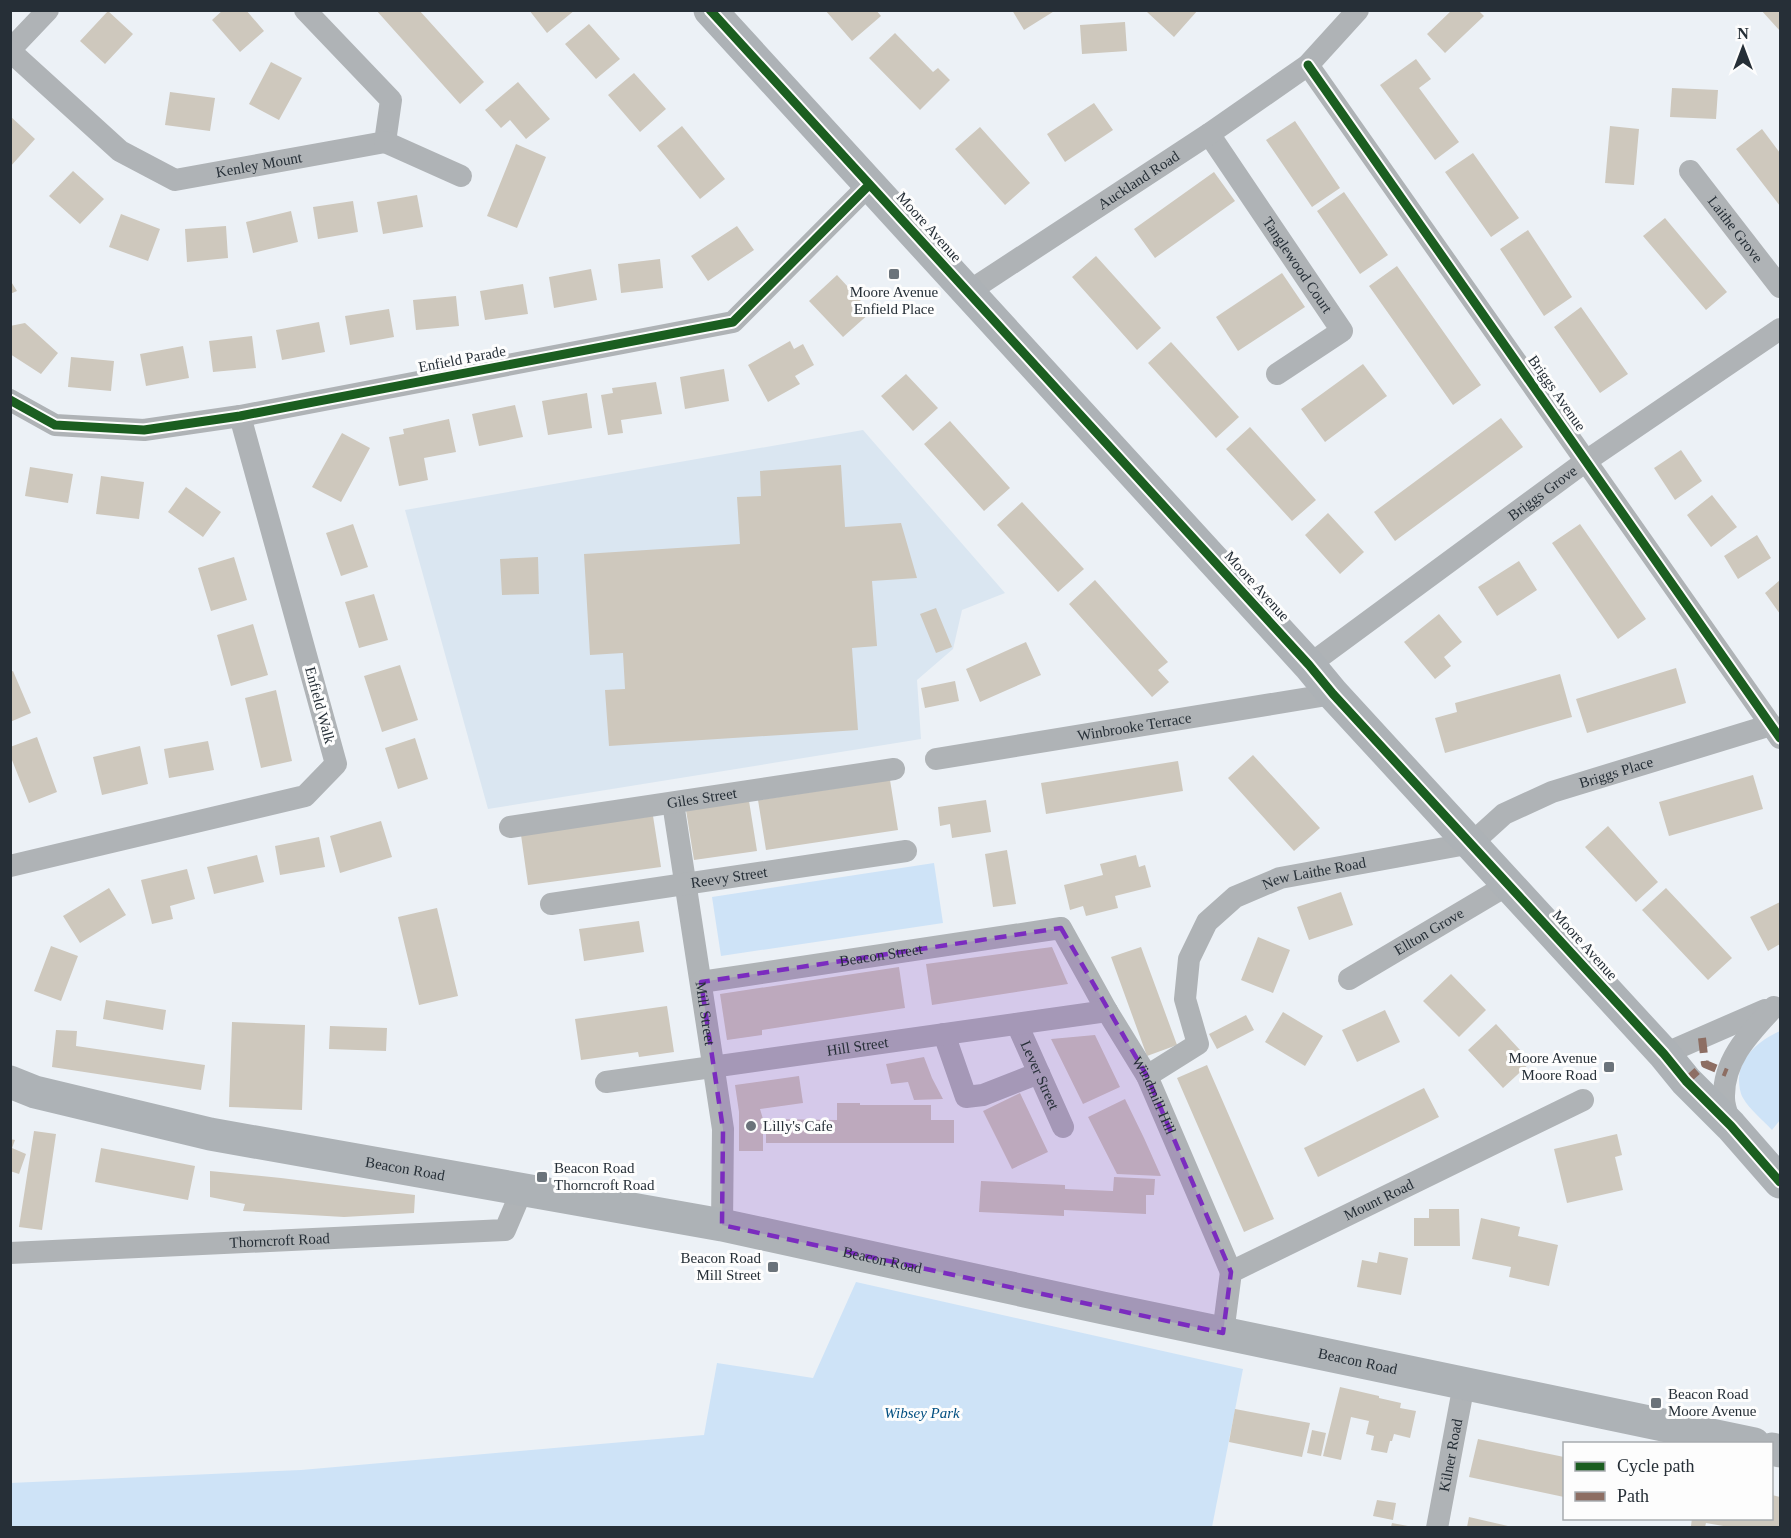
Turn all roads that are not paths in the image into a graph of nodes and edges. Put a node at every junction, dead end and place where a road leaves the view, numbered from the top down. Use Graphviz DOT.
graph roads {
  1 [pos="48,10"];
  2 [pos="305,10"];
  3 [pos="710,10"];
  4 [pos="1358,10"];
  5 [pos="10,50"];
  6 [pos="1308,65"];
  7 [pos="1209,134"];
  8 [pos="385,142"];
  9 [pos="1690,171"];
  10 [pos="461,176"];
  11 [pos="869,185"];
  12 [pos="1780,286"];
  13 [pos="968,292"];
  14 [pos="1780,328"];
  15 [pos="1276,374"];
  16 [pos="10,400"];
  17 [pos="240,416"];
  18 [pos="1586,461"];
  19 [pos="1309,665"];
  20 [pos="1333,694"];
  21 [pos="1776,732"];
  22 [pos="936,759"];
  23 [pos="894,769"];
  24 [pos="673,803"];
  25 [pos="510,827"];
  26 [pos="1472,843"];
  27 [pos="906,850"];
  28 [pos="10,866"];
  29 [pos="686,884"];
  30 [pos="1509,884"];
  31 [pos="551,904"];
  32 [pos="1061,928"];
  33 [pos="1349,980"];
  34 [pos="701,982"];
  35 [pos="1777,1005"];
  36 [pos="1107,1011"];
  37 [pos="1017,1024"];
  38 [pos="945,1034"];
  39 [pos="1664,1054"];
  40 [pos="714,1067"];
  41 [pos="1039,1073"];
  42 [pos="1147,1076"];
  43 [pos="606,1082"];
  44 [pos="10,1083"];
  45 [pos="1583,1100"];
  46 [pos="1731,1126"];
  47 [pos="1063,1127"];
  48 [pos="1780,1182"];
  49 [pos="522,1190"];
  50 [pos="722,1225"];
  51 [pos="10,1253"];
  52 [pos="1231,1272"];
  53 [pos="1223,1333"];
  54 [pos="1464,1384"];
  55 [pos="1749,1442"];
  56 [pos="1437,1527"];
  1 -- 5 [label="street"];
  2 -- 8 [label="street"];
  3 -- 11 [label="main road, Moore Avenue"];
  4 -- 6 [label="street, Auckland Road"];
  5 -- 8 [label="street, Kenley Mount"];
  6 -- 7 [label="street, Auckland Road"];
  6 -- 18 [label="street, Briggs Avenue"];
  7 -- 13 [label="street, Auckland Road"];
  7 -- 15 [label="street, Tanglewood Court"];
  8 -- 10 [label="street"];
  9 -- 12 [label="street, Laithe Grove"];
  11 -- 13 [label="main road, Moore Avenue"];
  11 -- 17 [label="street, Enfield Parade"];
  13 -- 19 [label="main road, Moore Avenue"];
  14 -- 18 [label="street, Briggs Grove"];
  16 -- 17 [label="street, Enfield Parade"];
  17 -- 28 [label="street, Enfield Walk"];
  18 -- 19 [label="street, Briggs Grove"];
  18 -- 21 [label="street, Briggs Avenue"];
  19 -- 20 [label="main road, Moore Avenue"];
  20 -- 22 [label="street, Winbrooke Terrace"];
  20 -- 26 [label="main road, Moore Avenue"];
  21 -- 26 [label="street, Briggs Place"];
  23 -- 24 [label="street, Giles Street"];
  24 -- 25 [label="street, Giles Street"];
  24 -- 29 [label="street, Mill Street"];
  26 -- 30 [label="main road, Moore Avenue"];
  26 -- 42 [label="street, New Laithe Road"];
  27 -- 29 [label="street, Reevy Street"];
  29 -- 31 [label="street, Reevy Street"];
  29 -- 34 [label="street, Mill Street"];
  30 -- 33 [label="street, Ellton Grove"];
  30 -- 39 [label="main road, Moore Avenue"];
  32 -- 34 [label="street, Beacon Street"];
  32 -- 36 [label="street, Windmill Hill"];
  34 -- 40 [label="street, Mill Street"];
  35 -- 39 [label="street"];
  35 -- 46 [label="street"];
  36 -- 37 [label="street, Hill Street"];
  36 -- 42 [label="street, Windmill Hill"];
  37 -- 38 [label="street, Hill Street"];
  37 -- 41 [label="street, Lever Street"];
  38 -- 40 [label="street, Hill Street"];
  38 -- 41 [label="street"];
  39 -- 46 [label="main road, Moore Avenue"];
  40 -- 43 [label="street, Hill Street"];
  40 -- 50 [label="street, Mill Street"];
  41 -- 47 [label="street, Lever Street"];
  42 -- 52 [label="street, Windmill Hill"];
  44 -- 49 [label="main road, Beacon Road"];
  45 -- 52 [label="street, Mount Road"];
  46 -- 48 [label="main road, Moore Avenue"];
  49 -- 50 [label="main road, Beacon Road"];
  49 -- 51 [label="street, Thorncroft Road"];
  50 -- 53 [label="main road, Beacon Road"];
  52 -- 53 [label="street"];
  53 -- 54 [label="main road, Beacon Road"];
  54 -- 55 [label="main road, Beacon Road"];
  54 -- 56 [label="street, Kilner Road"];
}
